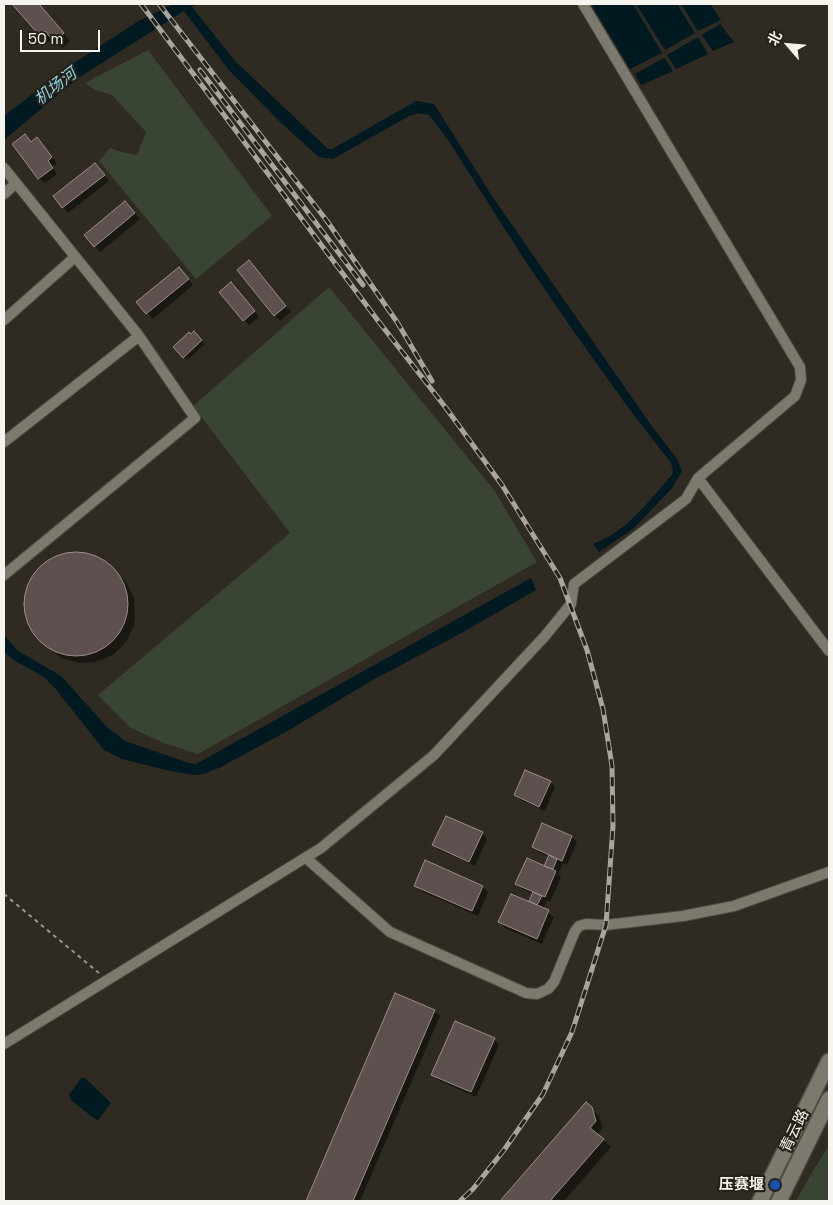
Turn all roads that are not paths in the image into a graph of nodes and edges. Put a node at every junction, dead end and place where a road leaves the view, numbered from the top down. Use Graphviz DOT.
graph roads {
  1 [pos="583,4"];
  2 [pos="6,171"];
  3 [pos="16,183"];
  4 [pos="4,194"];
  5 [pos="75,257"];
  6 [pos="4,320"];
  7 [pos="139,336"];
  8 [pos="4,442"];
  9 [pos="698,478"];
  10 [pos="4,575"];
  11 [pos="829,651"];
  12 [pos="306,858"];
  13 [pos="829,872"];
  14 [pos="4,1044"];
  15 [pos="829,1061"];
  16 [pos="829,1099"];
  17 [pos="760,1201"];
  18 [pos="778,1201"];
  1 -- 9 [label="street"];
  2 -- 3 [label="street"];
  3 -- 4 [label="street"];
  3 -- 5 [label="street"];
  5 -- 6 [label="street"];
  5 -- 7 [label="street"];
  7 -- 8 [label="street"];
  7 -- 10 [label="street"];
  9 -- 11 [label="street"];
  9 -- 12 [label="street"];
  12 -- 13 [label="street"];
  12 -- 14 [label="street"];
  15 -- 17 [label="street, 青云路"];
  16 -- 18 [label="street, 青云路"];
}
